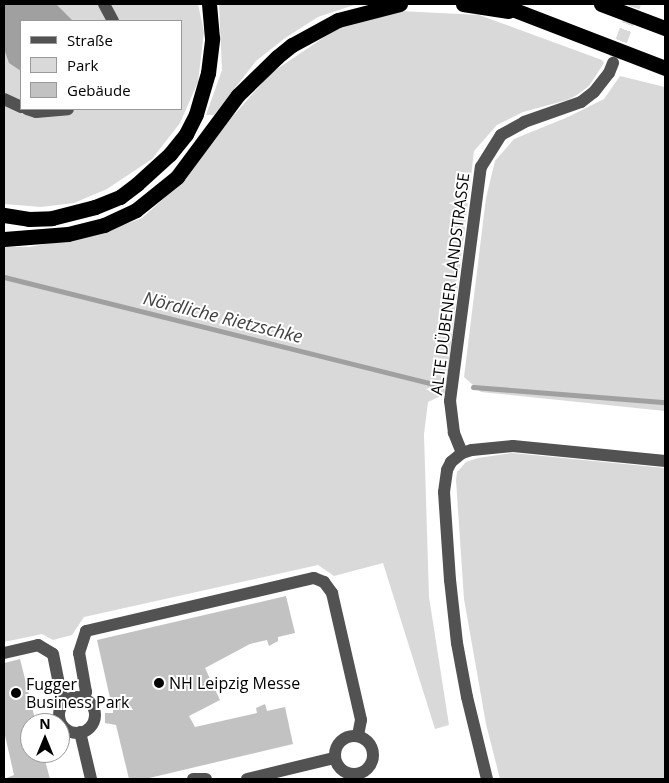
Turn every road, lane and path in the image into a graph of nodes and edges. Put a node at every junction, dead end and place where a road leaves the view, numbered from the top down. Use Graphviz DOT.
graph roads {
  1 [pos="104,4"];
  2 [pos="209,4"];
  3 [pos="400,4"];
  4 [pos="463,4"];
  5 [pos="499,4"];
  6 [pos="601,4"];
  7 [pos="524,14"];
  8 [pos="112,20"];
  9 [pos="665,28"];
  10 [pos="613,63"];
  11 [pos="665,68"];
  12 [pos="4,99"];
  13 [pos="20,107"];
  14 [pos="30,110"];
  15 [pos="57,110"];
  16 [pos="4,216"];
  17 [pos="4,239"];
  18 [pos="462,454"];
  19 [pos="665,461"];
  20 [pos="4,653"];
  21 [pos="83,698"];
  22 [pos="66,701"];
  23 [pos="80,732"];
  24 [pos="358,736"];
  25 [pos="334,758"];
  26 [pos="91,779"];
  27 [pos="193,779"];
  28 [pos="206,779"];
  29 [pos="247,779"];
  30 [pos="487,779"];
  1 -- 8 [label="street"];
  2 -- 16 [label="highway"];
  3 -- 17 [label="highway"];
  4 -- 7 [label="highway"];
  5 -- 7 [label="highway"];
  6 -- 9 [label="highway"];
  7 -- 11 [label="highway"];
  10 -- 18 [label="street, ALTE DÜBENER LANDSTRASSE"];
  12 -- 13 [label="street"];
  14 -- 15 [label="street"];
  18 -- 19 [label="street"];
  18 -- 30 [label="street"];
  20 -- 22 [label="street"];
  21 -- 22 [label="street"];
  21 -- 23 [label="street"];
  21 -- 24 [label="street"];
  22 -- 23 [label="street"];
  23 -- 26 [label="street"];
  24 -- 25 [label="street"];
  24 -- 25 [label="street"];
  25 -- 29 [label="street"];
  27 -- 28 [label="street"];
}
